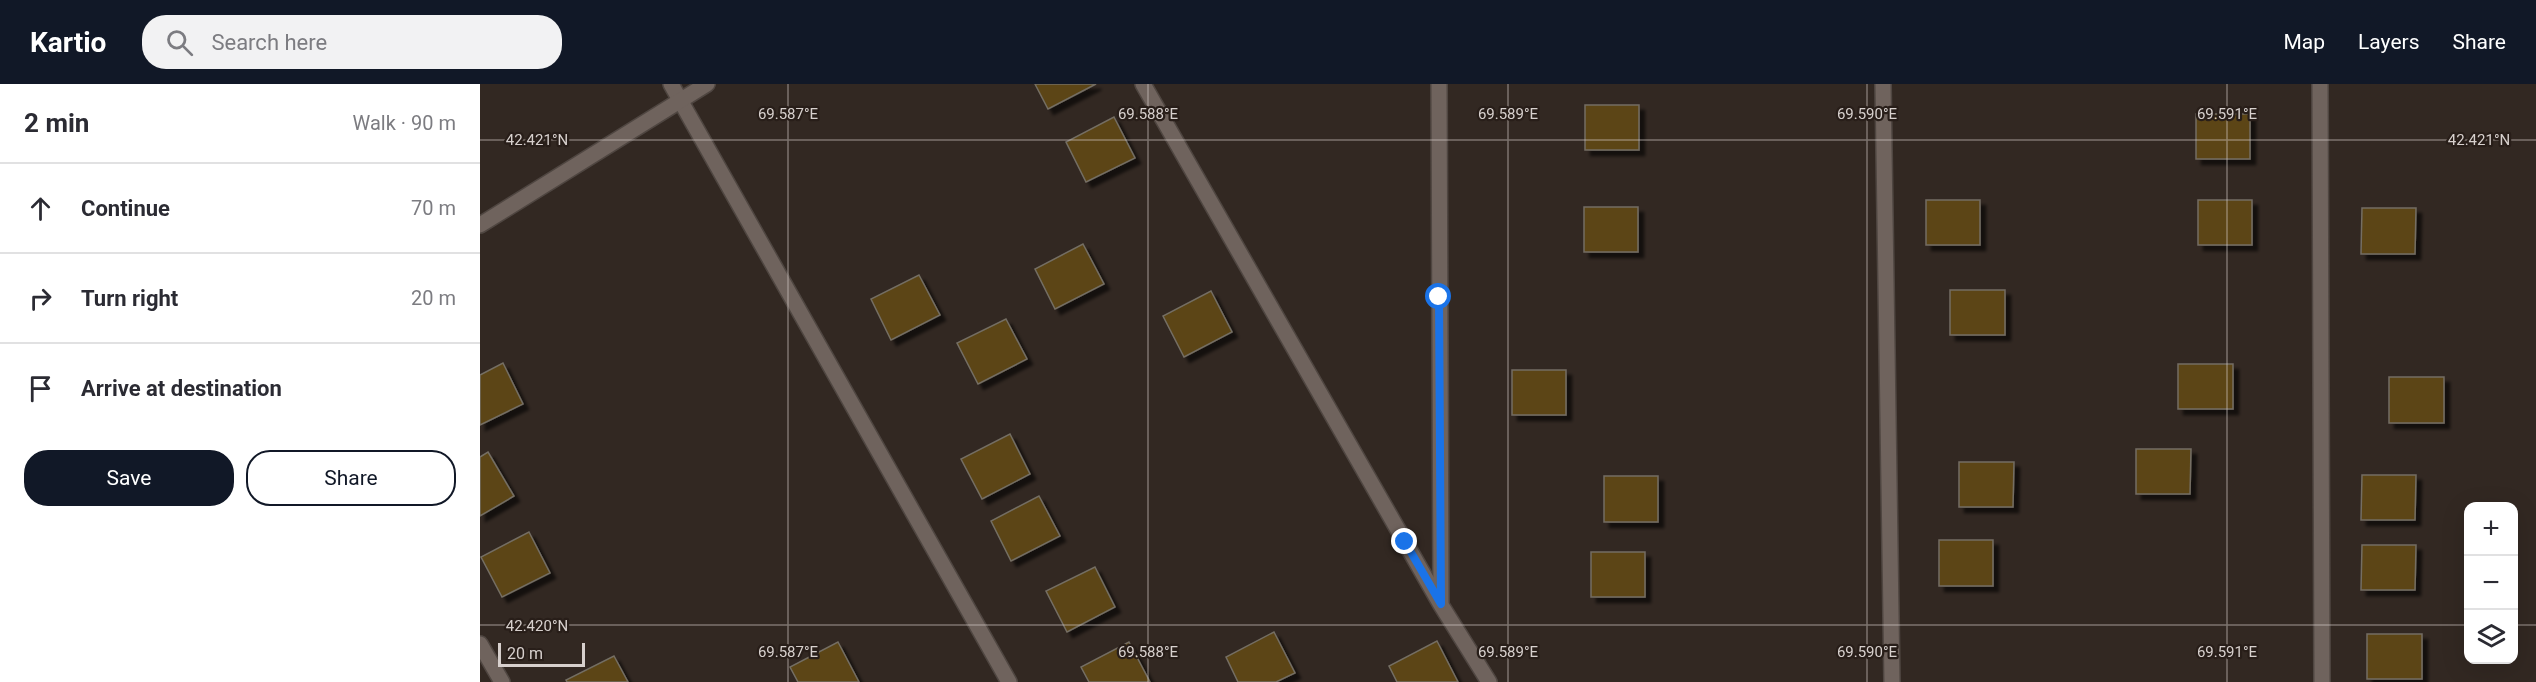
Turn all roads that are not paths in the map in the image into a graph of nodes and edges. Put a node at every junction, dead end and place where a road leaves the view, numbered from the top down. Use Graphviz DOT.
graph roads {
  1 [pos="671,84"];
  2 [pos="707,84"];
  3 [pos="1143,84"];
  4 [pos="1438,84"];
  5 [pos="1883,84"];
  6 [pos="2320,84"];
  7 [pos="680,100"];
  8 [pos="480,225"];
  9 [pos="1441,604"];
  10 [pos="480,644"];
  11 [pos="502,682"];
  12 [pos="1009,682"];
  13 [pos="1489,682"];
  14 [pos="1892,682"];
  15 [pos="2322,682"];
  1 -- 7 [label="street"];
  2 -- 7 [label="street"];
  3 -- 9 [label="street"];
  4 -- 9 [label="street"];
  5 -- 14 [label="street"];
  6 -- 15 [label="street"];
  7 -- 8 [label="street"];
  7 -- 12 [label="street"];
  9 -- 13 [label="street"];
  10 -- 11 [label="street"];
}
